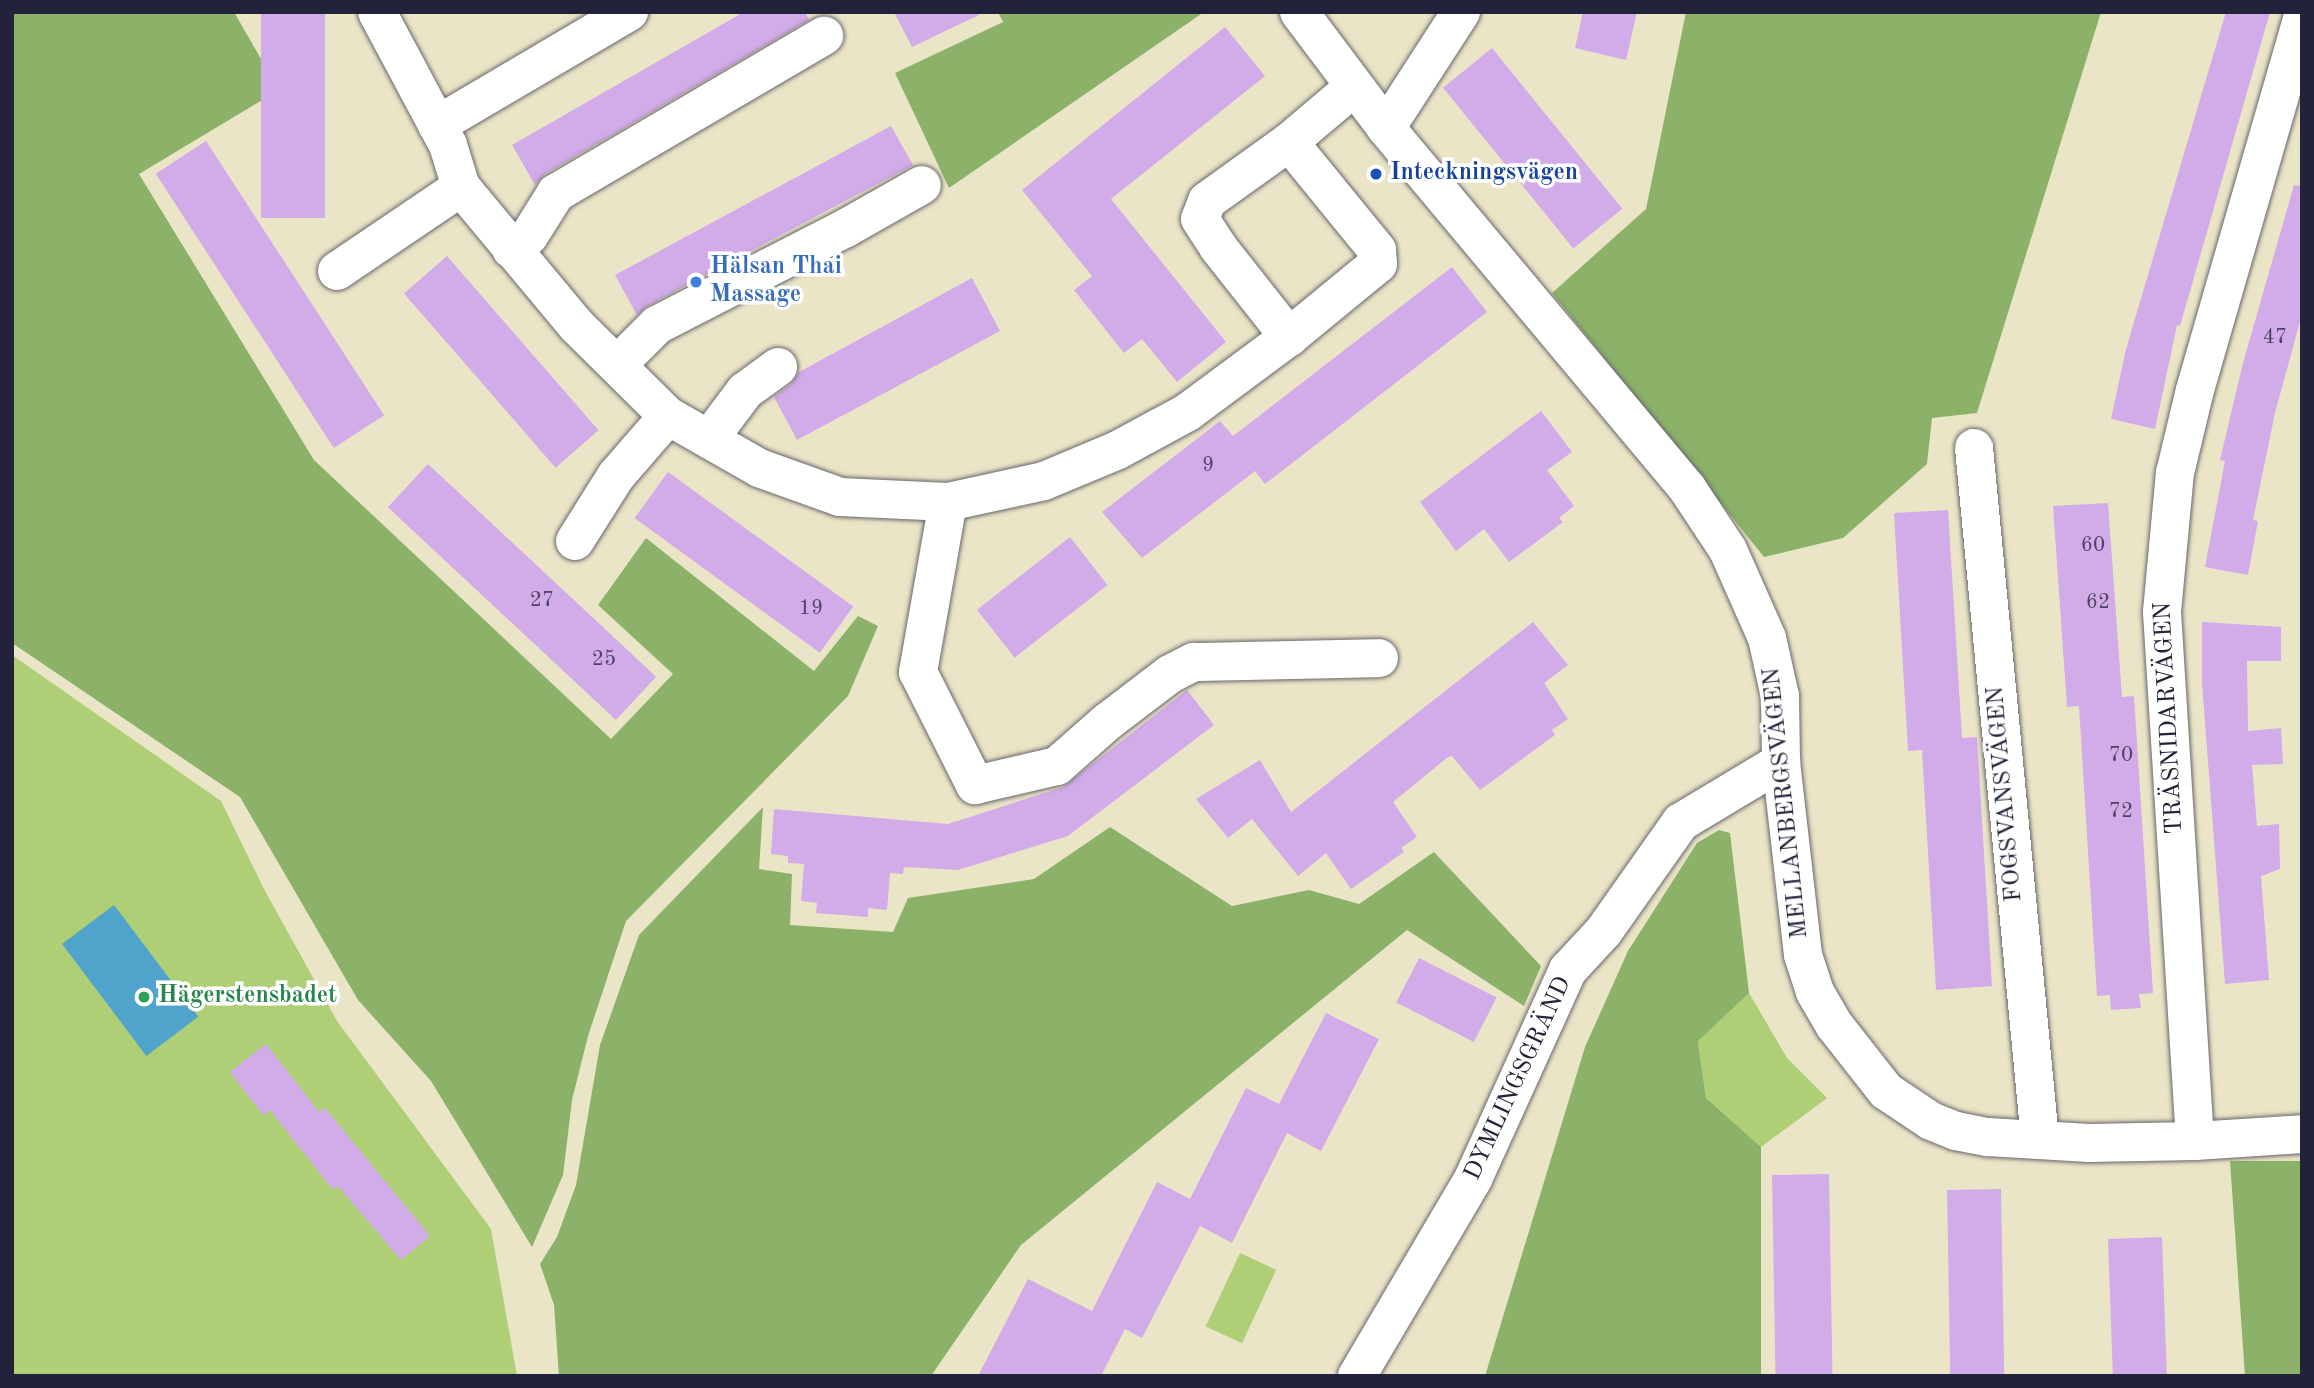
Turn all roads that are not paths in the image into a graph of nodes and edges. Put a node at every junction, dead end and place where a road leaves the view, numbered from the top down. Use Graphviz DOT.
graph roads {
  1 [pos="377,12"];
  2 [pos="629,12"];
  3 [pos="1299,12"];
  4 [pos="1461,12"];
  5 [pos="2302,20"];
  6 [pos="824,36"];
  7 [pos="1354,87"];
  8 [pos="437,125"];
  9 [pos="1386,128"];
  10 [pos="1289,142"];
  11 [pos="922,185"];
  12 [pos="461,187"];
  13 [pos="511,249"];
  14 [pos="337,271"];
  15 [pos="1289,337"];
  16 [pos="617,365"];
  17 [pos="778,368"];
  18 [pos="668,416"];
  19 [pos="709,439"];
  20 [pos="1974,448"];
  21 [pos="948,502"];
  22 [pos="575,541"];
  23 [pos="1379,657"];
  24 [pos="1781,762"];
  25 [pos="2302,1134"];
  26 [pos="2040,1140"];
  27 [pos="2195,1141"];
  28 [pos="1357,1376"];
  1 -- 8 [label="street"];
  2 -- 8 [label="street"];
  3 -- 7 [label="street, MELLANBERGSVÄGEN"];
  4 -- 9 [label="street"];
  5 -- 27 [label="street, TRÄSNIDARVÄGEN"];
  6 -- 13 [label="street"];
  7 -- 9 [label="street, MELLANBERGSVÄGEN"];
  7 -- 10 [label="street"];
  8 -- 12 [label="street"];
  9 -- 24 [label="street, MELLANBERGSVÄGEN"];
  10 -- 15 [label="street"];
  10 -- 15 [label="street"];
  11 -- 16 [label="street"];
  12 -- 13 [label="street"];
  12 -- 14 [label="street"];
  13 -- 16 [label="street"];
  15 -- 21 [label="street"];
  16 -- 18 [label="street"];
  17 -- 19 [label="street"];
  18 -- 19 [label="street"];
  18 -- 22 [label="street"];
  19 -- 21 [label="street"];
  20 -- 26 [label="street, FOGSVANSVÄGEN"];
  21 -- 23 [label="street"];
  24 -- 26 [label="street, MELLANBERGSVÄGEN"];
  24 -- 28 [label="street, DYMLINGSGRÄND"];
  25 -- 27 [label="street, MELLANBERGSVÄGEN"];
  26 -- 27 [label="street, MELLANBERGSVÄGEN"];
}
